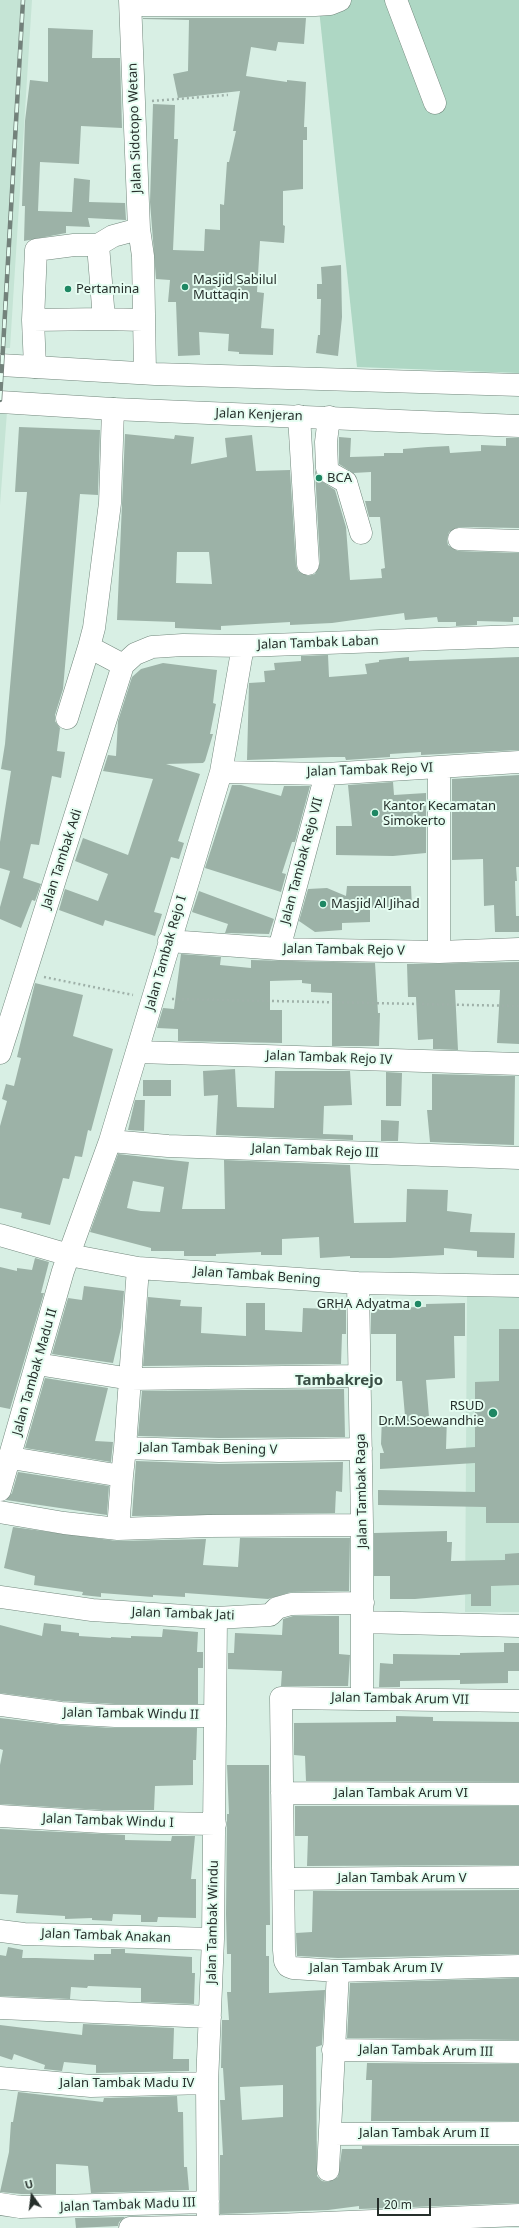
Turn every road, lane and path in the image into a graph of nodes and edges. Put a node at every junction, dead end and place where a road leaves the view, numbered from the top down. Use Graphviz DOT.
graph roads {
  1 [pos="340,0"];
  2 [pos="396,0"];
  3 [pos="137,2"];
  4 [pos="228,95"];
  5 [pos="144,102"];
  6 [pos="435,103"];
  7 [pos="139,229"];
  8 [pos="98,245"];
  9 [pos="143,256"];
  10 [pos="104,319"];
  11 [pos="33,320"];
  12 [pos="143,320"];
  13 [pos="0,365"];
  14 [pos="34,367"];
  15 [pos="145,373"];
  16 [pos="519,385"];
  17 [pos="0,402"];
  18 [pos="113,409"];
  19 [pos="299,416"];
  20 [pos="329,418"];
  21 [pos="519,426"];
  22 [pos="361,533"];
  23 [pos="459,539"];
  24 [pos="519,541"];
  25 [pos="308,564"];
  26 [pos="519,636"];
  27 [pos="243,646"];
  28 [pos="89,647"];
  29 [pos="123,665"];
  30 [pos="67,718"];
  31 [pos="519,762"];
  32 [pos="439,768"];
  33 [pos="221,772"];
  34 [pos="326,774"];
  35 [pos="169,941"];
  36 [pos="279,949"];
  37 [pos="519,949"];
  38 [pos="440,952"];
  39 [pos="25,972"];
  40 [pos="153,999"];
  41 [pos="519,1006"];
  42 [pos="138,1052"];
  43 [pos="0,1053"];
  44 [pos="519,1064"];
  45 [pos="110,1141"];
  46 [pos="519,1158"];
  47 [pos="0,1235"];
  48 [pos="69,1255"];
  49 [pos="138,1268"];
  50 [pos="358,1283"];
  51 [pos="519,1286"];
  52 [pos="37,1364"];
  53 [pos="360,1376"];
  54 [pos="131,1379"];
  55 [pos="125,1448"];
  56 [pos="361,1449"];
  57 [pos="11,1458"];
  58 [pos="122,1476"];
  59 [pos="0,1490"];
  60 [pos="0,1512"];
  61 [pos="362,1525"];
  62 [pos="118,1529"];
  63 [pos="0,1598"];
  64 [pos="363,1612"];
  65 [pos="216,1618"];
  66 [pos="519,1626"];
  67 [pos="281,1698"];
  68 [pos="362,1698"];
  69 [pos="519,1701"];
  70 [pos="0,1704"];
  71 [pos="215,1716"];
  72 [pos="282,1793"];
  73 [pos="519,1794"];
  74 [pos="0,1816"];
  75 [pos="215,1824"];
  76 [pos="519,1877"];
  77 [pos="284,1879"];
  78 [pos="0,1931"];
  79 [pos="213,1939"];
  80 [pos="519,1966"];
  81 [pos="338,1971"];
  82 [pos="0,2008"];
  83 [pos="210,2017"];
  84 [pos="333,2050"];
  85 [pos="519,2052"];
  86 [pos="0,2078"];
  87 [pos="207,2082"];
  88 [pos="519,2133"];
  89 [pos="330,2134"];
  90 [pos="328,2170"];
  91 [pos="208,2202"];
  92 [pos="0,2204"];
  93 [pos="519,2215"];
  94 [pos="208,2226"];
  95 [pos="130,2228"];
  1 -- 3 [label="main road"];
  2 -- 6 [label="main road"];
  3 -- 5 [label="main road, Jalan Sidotopo Wetan"];
  3 -- 7 [label="main road, Jalan Sidotopo Wetan"];
  4 -- 5 [label="path"];
  5 -- 9 [label="main road, Jalan Sidotopo Wetan"];
  7 -- 8 [label="main road"];
  7 -- 9 [label="main road, Jalan Sidotopo Wetan"];
  8 -- 10 [label="main road"];
  8 -- 11 [label="main road"];
  9 -- 12 [label="main road, Jalan Sidotopo Wetan"];
  10 -- 11 [label="main road"];
  10 -- 12 [label="main road"];
  11 -- 14 [label="main road"];
  12 -- 15 [label="main road, Jalan Sidotopo Wetan"];
  13 -- 14 [label="main road"];
  14 -- 15 [label="main road"];
  15 -- 16 [label="main road"];
  17 -- 18 [label="main road, Jalan Kenjeran"];
  18 -- 19 [label="main road, Jalan Kenjeran"];
  18 -- 28 [label="main road"];
  19 -- 20 [label="main road, Jalan Kenjeran"];
  19 -- 25 [label="main road"];
  20 -- 21 [label="main road, Jalan Kenjeran"];
  20 -- 22 [label="main road"];
  23 -- 24 [label="main road"];
  26 -- 27 [label="main road, Jalan Tambak Laban"];
  27 -- 29 [label="main road, Jalan Tambak Laban"];
  27 -- 33 [label="main road, Jalan Tambak Rejo I"];
  28 -- 29 [label="main road"];
  28 -- 30 [label="main road"];
  29 -- 39 [label="main road, Jalan Tambak Adi"];
  31 -- 32 [label="main road, Jalan Tambak Rejo VI"];
  32 -- 34 [label="main road, Jalan Tambak Rejo VI"];
  32 -- 38 [label="main road"];
  33 -- 34 [label="main road, Jalan Tambak Rejo VI"];
  33 -- 35 [label="main road, Jalan Tambak Rejo I"];
  34 -- 36 [label="main road, Jalan Tambak Rejo VII"];
  35 -- 36 [label="main road, Jalan Tambak Rejo V"];
  35 -- 40 [label="main road, Jalan Tambak Rejo I"];
  36 -- 38 [label="main road, Jalan Tambak Rejo V"];
  37 -- 38 [label="main road, Jalan Tambak Rejo V"];
  39 -- 40 [label="path"];
  39 -- 43 [label="main road, Jalan Tambak Adi"];
  40 -- 41 [label="path"];
  40 -- 42 [label="main road, Jalan Tambak Rejo I"];
  42 -- 44 [label="main road, Jalan Tambak Rejo IV"];
  42 -- 45 [label="main road, Jalan Tambak Rejo I"];
  45 -- 46 [label="main road, Jalan Tambak Rejo III"];
  45 -- 48 [label="main road, Jalan Tambak Rejo I"];
  47 -- 48 [label="main road, Jalan Tambak Bening"];
  48 -- 49 [label="main road, Jalan Tambak Bening"];
  48 -- 52 [label="main road, Jalan Tambak Madu II"];
  49 -- 50 [label="main road, Jalan Tambak Bening"];
  49 -- 54 [label="main road"];
  50 -- 51 [label="main road, Jalan Tambak Bening"];
  50 -- 53 [label="main road, Jalan Tambak Raga"];
  52 -- 54 [label="main road"];
  52 -- 57 [label="main road, Jalan Tambak Madu II"];
  53 -- 54 [label="main road"];
  53 -- 56 [label="main road, Jalan Tambak Raga"];
  54 -- 55 [label="main road"];
  55 -- 56 [label="main road, Jalan Tambak Bening V"];
  55 -- 58 [label="main road, Jalan Tambak Bening V"];
  56 -- 61 [label="main road, Jalan Tambak Raga"];
  57 -- 58 [label="main road"];
  57 -- 59 [label="main road, Jalan Tambak Madu II"];
  58 -- 62 [label="main road, Jalan Tambak Bening V"];
  60 -- 62 [label="main road"];
  61 -- 62 [label="main road"];
  61 -- 64 [label="main road, Jalan Tambak Raga"];
  63 -- 65 [label="main road, Jalan Tambak Jati"];
  64 -- 65 [label="main road, Jalan Tambak Jati"];
  64 -- 66 [label="main road, Jalan Tambak Jati"];
  64 -- 68 [label="main road, Jalan Tambak Raga"];
  65 -- 71 [label="main road, Jalan Tambak Windu"];
  67 -- 68 [label="main road, Jalan Tambak Arum VII"];
  67 -- 72 [label="main road, Jalan Tambak Arum IV"];
  68 -- 69 [label="main road, Jalan Tambak Arum VII"];
  70 -- 71 [label="main road, Jalan Tambak Windu II"];
  71 -- 75 [label="main road, Jalan Tambak Windu"];
  72 -- 73 [label="main road, Jalan Tambak Arum VI"];
  72 -- 77 [label="main road, Jalan Tambak Arum IV"];
  74 -- 75 [label="main road, Jalan Tambak Windu I"];
  75 -- 79 [label="main road, Jalan Tambak Windu"];
  76 -- 77 [label="main road, Jalan Tambak Arum V"];
  77 -- 81 [label="main road, Jalan Tambak Arum IV"];
  78 -- 79 [label="main road, Jalan Tambak Anakan"];
  79 -- 83 [label="main road, Jalan Tambak Windu"];
  80 -- 81 [label="main road, Jalan Tambak Arum IV"];
  81 -- 84 [label="main road"];
  82 -- 83 [label="main road"];
  83 -- 87 [label="main road, Jalan Tambak Windu"];
  84 -- 85 [label="main road, Jalan Tambak Arum III"];
  84 -- 89 [label="main road"];
  86 -- 87 [label="main road, Jalan Tambak Madu IV"];
  87 -- 91 [label="main road, Jalan Tambak Windu"];
  88 -- 89 [label="main road, Jalan Tambak Arum II"];
  89 -- 90 [label="main road"];
  91 -- 92 [label="main road, Jalan Tambak Madu III"];
  91 -- 94 [label="main road, Jalan Tambak Windu"];
  93 -- 94 [label="main road"];
  94 -- 95 [label="main road"];
}
